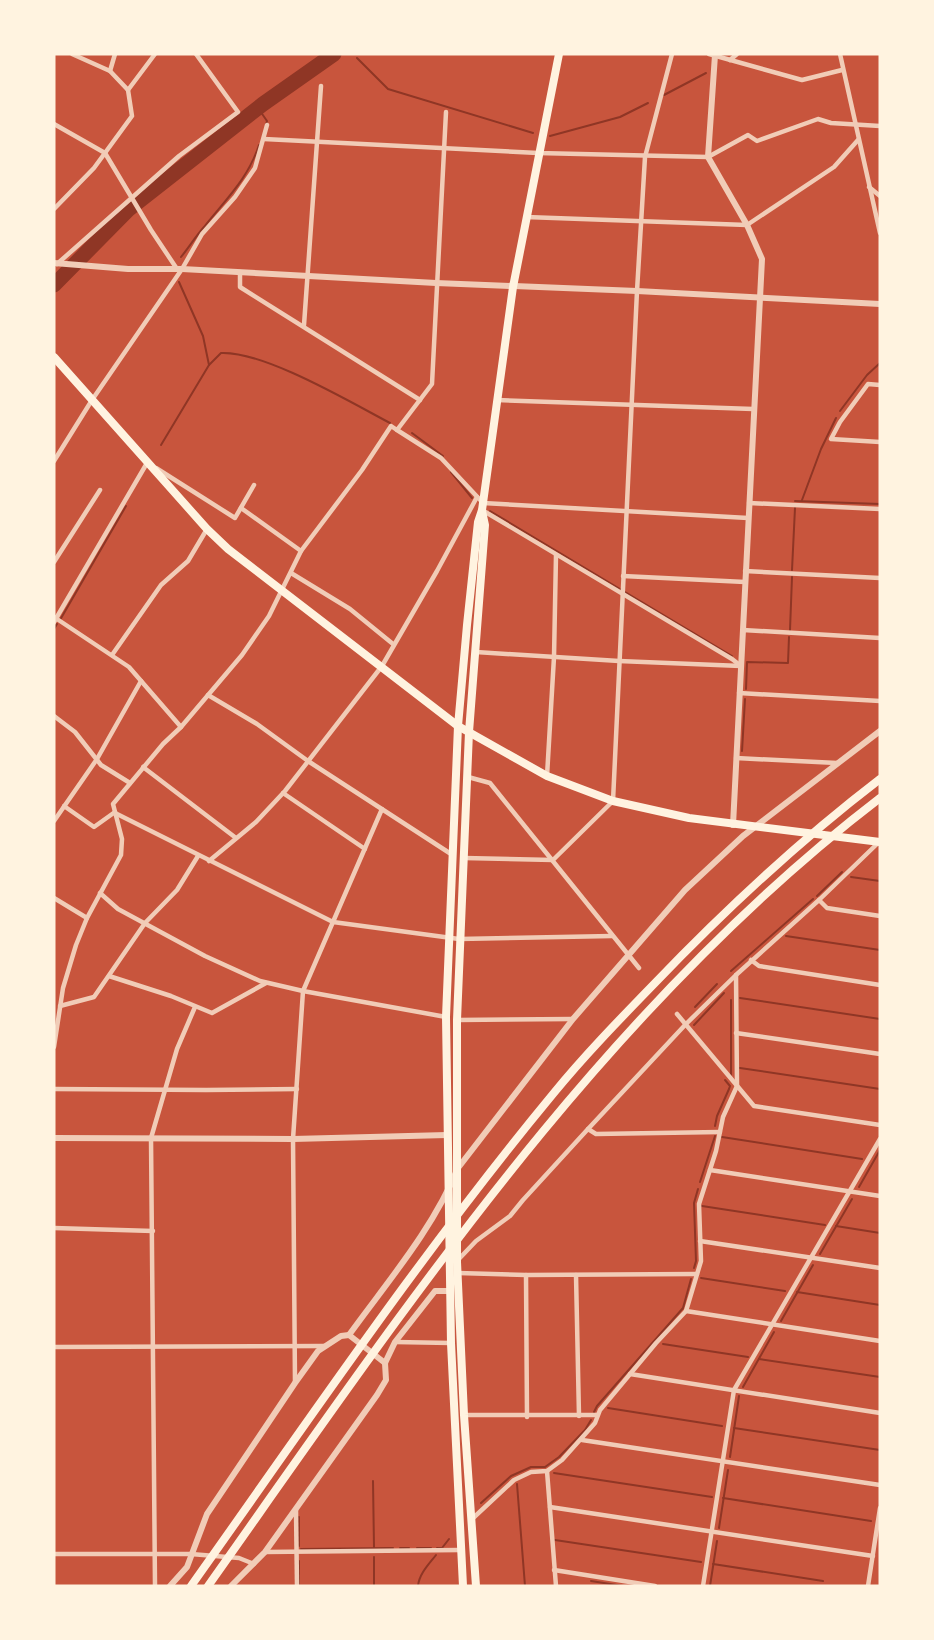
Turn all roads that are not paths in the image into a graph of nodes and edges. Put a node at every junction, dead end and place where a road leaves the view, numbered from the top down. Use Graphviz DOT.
graph roads {
  1 [pos="72,54"];
  2 [pos="115,54"];
  3 [pos="155,54"];
  4 [pos="196,54"];
  5 [pos="558,54"];
  6 [pos="672,54"];
  7 [pos="737,54"];
  8 [pos="840,54"];
  9 [pos="712,55"];
  10 [pos="730,60"];
  11 [pos="842,70"];
  12 [pos="110,71"];
  13 [pos="321,86"];
  14 [pos="128,90"];
  15 [pos="446,112"];
  16 [pos="855,123"];
  17 [pos="54,124"];
  18 [pos="267,125"];
  19 [pos="880,126"];
  20 [pos="264,139"];
  21 [pos="318,140"];
  22 [pos="858,140"];
  23 [pos="445,147"];
  24 [pos="105,153"];
  25 [pos="538,153"];
  26 [pos="645,157"];
  27 [pos="708,157"];
  28 [pos="869,187"];
  29 [pos="880,196"];
  30 [pos="131,197"];
  31 [pos="54,208"];
  32 [pos="526,217"];
  33 [pos="641,221"];
  34 [pos="747,225"];
  35 [pos="880,233"];
  36 [pos="58,264"];
  37 [pos="180,269"];
  38 [pos="240,272"];
  39 [pos="308,276"];
  40 [pos="436,283"];
  41 [pos="513,287"];
  42 [pos="637,291"];
  43 [pos="759,297"];
  44 [pos="880,304"];
  45 [pos="303,325"];
  46 [pos="54,357"];
  47 [pos="880,385"];
  48 [pos="92,400"];
  49 [pos="420,400"];
  50 [pos="497,400"];
  51 [pos="632,405"];
  52 [pos="753,410"];
  53 [pos="397,430"];
  54 [pos="880,442"];
  55 [pos="54,461"];
  56 [pos="147,463"];
  57 [pos="254,485"];
  58 [pos="100,490"];
  59 [pos="480,503"];
  60 [pos="749,503"];
  61 [pos="241,508"];
  62 [pos="880,509"];
  63 [pos="627,512"];
  64 [pos="748,518"];
  65 [pos="207,529"];
  66 [pos="301,551"];
  67 [pos="556,555"];
  68 [pos="54,562"];
  69 [pos="745,571"];
  70 [pos="291,573"];
  71 [pos="624,576"];
  72 [pos="880,578"];
  73 [pos="745,582"];
  74 [pos="281,590"];
  75 [pos="623,593"];
  76 [pos="55,620"];
  77 [pos="742,630"];
  78 [pos="880,638"];
  79 [pos="393,644"];
  80 [pos="476,652"];
  81 [pos="112,655"];
  82 [pos="554,657"];
  83 [pos="619,661"];
  84 [pos="382,666"];
  85 [pos="741,666"];
  86 [pos="141,681"];
  87 [pos="740,693"];
  88 [pos="208,695"];
  89 [pos="880,701"];
  90 [pos="54,716"];
  91 [pos="458,726"];
  92 [pos="181,727"];
  93 [pos="880,731"];
  94 [pos="469,732"];
  95 [pos="736,758"];
  96 [pos="97,759"];
  97 [pos="308,761"];
  98 [pos="837,763"];
  99 [pos="143,767"];
  100 [pos="546,776"];
  101 [pos="468,777"];
  102 [pos="880,779"];
  103 [pos="130,783"];
  104 [pos="283,793"];
  105 [pos="880,798"];
  106 [pos="612,801"];
  107 [pos="64,806"];
  108 [pos="382,809"];
  109 [pos="115,812"];
  110 [pos="54,822"];
  111 [pos="733,825"];
  112 [pos="758,826"];
  113 [pos="236,838"];
  114 [pos="880,842"];
  115 [pos="365,849"];
  116 [pos="451,854"];
  117 [pos="198,856"];
  118 [pos="464,858"];
  119 [pos="554,860"];
  120 [pos="208,861"];
  121 [pos="100,893"];
  122 [pos="54,898"];
  123 [pos="819,900"];
  124 [pos="880,916"];
  125 [pos="87,918"];
  126 [pos="145,922"];
  127 [pos="333,922"];
  128 [pos="612,936"];
  129 [pos="448,939"];
  130 [pos="459,939"];
  131 [pos="628,955"];
  132 [pos="751,960"];
  133 [pos="639,968"];
  134 [pos="736,975"];
  135 [pos="109,976"];
  136 [pos="266,983"];
  137 [pos="880,985"];
  138 [pos="303,991"];
  139 [pos="60,1006"];
  140 [pos="195,1007"];
  141 [pos="677,1014"];
  142 [pos="446,1017"];
  143 [pos="573,1019"];
  144 [pos="457,1020"];
  145 [pos="685,1025"];
  146 [pos="736,1033"];
  147 [pos="54,1047"];
  148 [pos="880,1054"];
  149 [pos="737,1086"];
  150 [pos="54,1089"];
  151 [pos="297,1089"];
  152 [pos="165,1090"];
  153 [pos="880,1125"];
  154 [pos="588,1130"];
  155 [pos="720,1132"];
  156 [pos="447,1135"];
  157 [pos="54,1138"];
  158 [pos="151,1138"];
  159 [pos="293,1138"];
  160 [pos="880,1139"];
  161 [pos="458,1168"];
  162 [pos="710,1170"];
  163 [pos="850,1191"];
  164 [pos="448,1193"];
  165 [pos="880,1196"];
  166 [pos="54,1228"];
  167 [pos="153,1231"];
  168 [pos="700,1241"];
  169 [pos="812,1258"];
  170 [pos="457,1262"];
  171 [pos="880,1268"];
  172 [pos="458,1273"];
  173 [pos="697,1274"];
  174 [pos="526,1275"];
  175 [pos="576,1275"];
  176 [pos="450,1291"];
  177 [pos="686,1311"];
  178 [pos="772,1324"];
  179 [pos="349,1335"];
  180 [pos="880,1341"];
  181 [pos="395,1342"];
  182 [pos="451,1343"];
  183 [pos="294,1345"];
  184 [pos="152,1346"];
  185 [pos="325,1346"];
  186 [pos="54,1347"];
  187 [pos="385,1363"];
  188 [pos="630,1374"];
  189 [pos="295,1383"];
  190 [pos="734,1390"];
  191 [pos="880,1413"];
  192 [pos="464,1415"];
  193 [pos="597,1415"];
  194 [pos="579,1416"];
  195 [pos="527,1417"];
  196 [pos="582,1440"];
  197 [pos="723,1461"];
  198 [pos="547,1471"];
  199 [pos="880,1485"];
  200 [pos="550,1507"];
  201 [pos="880,1508"];
  202 [pos="296,1510"];
  203 [pos="471,1520"];
  204 [pos="712,1532"];
  205 [pos="460,1550"];
  206 [pos="265,1552"];
  207 [pos="297,1552"];
  208 [pos="54,1554"];
  209 [pos="155,1554"];
  210 [pos="191,1554"];
  211 [pos="873,1556"];
  212 [pos="255,1564"];
  213 [pos="554,1570"];
  214 [pos="155,1586"];
  215 [pos="170,1586"];
  216 [pos="191,1586"];
  217 [pos="208,1586"];
  218 [pos="231,1586"];
  219 [pos="297,1586"];
  220 [pos="463,1586"];
  221 [pos="476,1586"];
  222 [pos="556,1586"];
  223 [pos="655,1586"];
  224 [pos="703,1586"];
  225 [pos="868,1586"];
  1 -- 12 [label="street"];
  2 -- 12 [label="street"];
  3 -- 14 [label="street"];
  4 -- 30 [label="street"];
  5 -- 25 [label="main road"];
  6 -- 26 [label="street"];
  7 -- 10 [label="street"];
  8 -- 11 [label="street"];
  9 -- 10 [label="street"];
  9 -- 27 [label="street"];
  10 -- 11 [label="street"];
  11 -- 16 [label="street"];
  12 -- 14 [label="street"];
  13 -- 21 [label="street"];
  14 -- 24 [label="street"];
  15 -- 23 [label="street"];
  16 -- 19 [label="street"];
  16 -- 22 [label="street"];
  16 -- 27 [label="street"];
  17 -- 24 [label="street"];
  18 -- 20 [label="street"];
  20 -- 21 [label="street"];
  20 -- 37 [label="street"];
  21 -- 23 [label="street"];
  21 -- 39 [label="street"];
  22 -- 28 [label="street"];
  22 -- 34 [label="street"];
  23 -- 25 [label="street"];
  23 -- 40 [label="street"];
  24 -- 30 [label="street"];
  24 -- 31 [label="street"];
  25 -- 26 [label="street"];
  25 -- 32 [label="main road"];
  26 -- 27 [label="street"];
  26 -- 33 [label="street"];
  27 -- 34 [label="street"];
  28 -- 29 [label="street"];
  28 -- 35 [label="street"];
  30 -- 36 [label="street"];
  30 -- 37 [label="street"];
  32 -- 33 [label="street"];
  32 -- 41 [label="main road"];
  33 -- 34 [label="street"];
  33 -- 42 [label="street"];
  34 -- 43 [label="street"];
  36 -- 37 [label="street"];
  37 -- 38 [label="street"];
  37 -- 48 [label="street"];
  38 -- 39 [label="street"];
  38 -- 45 [label="street"];
  39 -- 40 [label="street"];
  39 -- 45 [label="street"];
  40 -- 41 [label="street"];
  40 -- 49 [label="street"];
  41 -- 42 [label="street"];
  41 -- 50 [label="main road"];
  42 -- 43 [label="street"];
  42 -- 51 [label="street"];
  43 -- 44 [label="street"];
  43 -- 52 [label="street"];
  45 -- 49 [label="street"];
  46 -- 48 [label="main road"];
  47 -- 54 [label="street"];
  48 -- 55 [label="street"];
  48 -- 56 [label="main road"];
  49 -- 53 [label="street"];
  50 -- 51 [label="street"];
  50 -- 59 [label="main road"];
  51 -- 52 [label="street"];
  51 -- 63 [label="street"];
  52 -- 60 [label="street"];
  53 -- 59 [label="street"];
  53 -- 66 [label="street"];
  56 -- 61 [label="street"];
  56 -- 65 [label="main road"];
  56 -- 76 [label="street"];
  57 -- 61 [label="street"];
  58 -- 68 [label="street"];
  59 -- 63 [label="street"];
  59 -- 67 [label="street"];
  59 -- 79 [label="street"];
  59 -- 80 [label="main road"];
  59 -- 91 [label="main road"];
  60 -- 62 [label="street"];
  60 -- 64 [label="street"];
  61 -- 66 [label="street"];
  63 -- 64 [label="street"];
  63 -- 71 [label="street"];
  64 -- 69 [label="street"];
  65 -- 74 [label="main road"];
  65 -- 81 [label="street"];
  66 -- 70 [label="street"];
  67 -- 75 [label="street"];
  67 -- 82 [label="street"];
  69 -- 72 [label="street"];
  69 -- 73 [label="street"];
  70 -- 74 [label="street"];
  70 -- 79 [label="street"];
  71 -- 73 [label="street"];
  71 -- 75 [label="street"];
  73 -- 77 [label="street"];
  74 -- 84 [label="main road"];
  74 -- 88 [label="street"];
  75 -- 83 [label="street"];
  75 -- 85 [label="street"];
  76 -- 81 [label="street"];
  77 -- 78 [label="street"];
  77 -- 85 [label="street"];
  79 -- 84 [label="street"];
  80 -- 82 [label="street"];
  80 -- 94 [label="main road"];
  81 -- 86 [label="street"];
  82 -- 83 [label="street"];
  82 -- 100 [label="street"];
  83 -- 85 [label="street"];
  83 -- 106 [label="street"];
  84 -- 91 [label="main road"];
  84 -- 97 [label="street"];
  85 -- 87 [label="street"];
  86 -- 92 [label="street"];
  86 -- 96 [label="street"];
  87 -- 89 [label="street"];
  87 -- 95 [label="street"];
  88 -- 92 [label="street"];
  88 -- 97 [label="street"];
  90 -- 96 [label="street"];
  91 -- 94 [label="main road"];
  91 -- 116 [label="main road"];
  92 -- 99 [label="street"];
  93 -- 98 [label="street"];
  94 -- 100 [label="main road"];
  94 -- 101 [label="main road"];
  95 -- 98 [label="street"];
  95 -- 111 [label="street"];
  96 -- 103 [label="street"];
  96 -- 107 [label="street"];
  97 -- 104 [label="street"];
  97 -- 108 [label="street"];
  98 -- 112 [label="street"];
  99 -- 103 [label="street"];
  99 -- 113 [label="street"];
  100 -- 106 [label="main road"];
  101 -- 118 [label="main road"];
  101 -- 119 [label="street"];
  102 -- 216 [label="highway"];
  103 -- 109 [label="street"];
  104 -- 113 [label="street"];
  104 -- 115 [label="street"];
  105 -- 217 [label="highway"];
  106 -- 111 [label="main road"];
  106 -- 119 [label="street"];
  107 -- 109 [label="street"];
  107 -- 110 [label="street"];
  108 -- 115 [label="street"];
  108 -- 116 [label="street"];
  109 -- 117 [label="street"];
  109 -- 121 [label="street"];
  111 -- 112 [label="main road"];
  112 -- 114 [label="main road"];
  112 -- 131 [label="street"];
  113 -- 120 [label="street"];
  114 -- 123 [label="street"];
  115 -- 127 [label="street"];
  116 -- 129 [label="main road"];
  117 -- 120 [label="street"];
  117 -- 126 [label="street"];
  118 -- 119 [label="street"];
  118 -- 130 [label="main road"];
  119 -- 128 [label="street"];
  120 -- 127 [label="street"];
  121 -- 125 [label="street"];
  121 -- 126 [label="street"];
  122 -- 125 [label="street"];
  123 -- 124 [label="street"];
  123 -- 132 [label="street"];
  125 -- 139 [label="street"];
  126 -- 135 [label="street"];
  126 -- 136 [label="street"];
  127 -- 129 [label="street"];
  127 -- 138 [label="street"];
  128 -- 130 [label="street"];
  128 -- 131 [label="street"];
  129 -- 130 [label="street"];
  129 -- 142 [label="main road"];
  130 -- 144 [label="main road"];
  131 -- 133 [label="street"];
  131 -- 143 [label="street"];
  132 -- 134 [label="street"];
  132 -- 137 [label="street"];
  134 -- 145 [label="street"];
  134 -- 146 [label="street"];
  135 -- 139 [label="street"];
  135 -- 140 [label="street"];
  136 -- 138 [label="street"];
  136 -- 140 [label="street"];
  138 -- 142 [label="street"];
  138 -- 151 [label="street"];
  139 -- 147 [label="street"];
  140 -- 152 [label="street"];
  141 -- 145 [label="street"];
  142 -- 156 [label="main road"];
  143 -- 144 [label="street"];
  143 -- 161 [label="street"];
  144 -- 161 [label="main road"];
  145 -- 149 [label="street"];
  145 -- 154 [label="street"];
  146 -- 148 [label="street"];
  146 -- 149 [label="street"];
  149 -- 153 [label="street"];
  149 -- 155 [label="street"];
  150 -- 152 [label="street"];
  151 -- 152 [label="street"];
  151 -- 159 [label="street"];
  152 -- 158 [label="street"];
  154 -- 155 [label="street"];
  154 -- 170 [label="street"];
  155 -- 162 [label="street"];
  156 -- 159 [label="street"];
  156 -- 164 [label="main road"];
  157 -- 158 [label="street"];
  158 -- 159 [label="street"];
  158 -- 167 [label="street"];
  159 -- 183 [label="street"];
  160 -- 163 [label="street"];
  161 -- 164 [label="street"];
  161 -- 170 [label="main road"];
  162 -- 163 [label="street"];
  162 -- 168 [label="street"];
  163 -- 165 [label="street"];
  163 -- 169 [label="street"];
  164 -- 176 [label="main road"];
  164 -- 179 [label="street"];
  166 -- 167 [label="street"];
  167 -- 184 [label="street"];
  168 -- 169 [label="street"];
  168 -- 173 [label="street"];
  169 -- 171 [label="street"];
  169 -- 178 [label="street"];
  170 -- 172 [label="main road"];
  172 -- 174 [label="street"];
  172 -- 192 [label="main road"];
  173 -- 175 [label="street"];
  173 -- 177 [label="street"];
  174 -- 175 [label="street"];
  174 -- 195 [label="street"];
  175 -- 194 [label="street"];
  176 -- 181 [label="street"];
  176 -- 182 [label="main road"];
  177 -- 178 [label="street"];
  177 -- 188 [label="street"];
  178 -- 180 [label="street"];
  178 -- 190 [label="street"];
  179 -- 185 [label="street"];
  179 -- 187 [label="street"];
  181 -- 182 [label="street"];
  181 -- 187 [label="street"];
  182 -- 205 [label="main road"];
  183 -- 184 [label="street"];
  183 -- 185 [label="street"];
  183 -- 189 [label="street"];
  184 -- 186 [label="street"];
  184 -- 209 [label="street"];
  185 -- 189 [label="street"];
  187 -- 202 [label="street"];
  188 -- 190 [label="street"];
  188 -- 193 [label="street"];
  189 -- 210 [label="street"];
  190 -- 191 [label="street"];
  190 -- 197 [label="street"];
  192 -- 195 [label="street"];
  192 -- 203 [label="main road"];
  193 -- 194 [label="street"];
  193 -- 196 [label="street"];
  194 -- 195 [label="street"];
  196 -- 197 [label="street"];
  196 -- 198 [label="street"];
  197 -- 199 [label="street"];
  197 -- 204 [label="street"];
  198 -- 200 [label="street"];
  198 -- 203 [label="street"];
  200 -- 204 [label="street"];
  200 -- 213 [label="street"];
  201 -- 211 [label="street"];
  202 -- 206 [label="street"];
  202 -- 207 [label="street"];
  203 -- 221 [label="main road"];
  204 -- 211 [label="street"];
  204 -- 224 [label="street"];
  205 -- 207 [label="street"];
  205 -- 220 [label="main road"];
  206 -- 207 [label="street"];
  206 -- 212 [label="street"];
  207 -- 219 [label="street"];
  208 -- 209 [label="street"];
  209 -- 210 [label="street"];
  209 -- 214 [label="street"];
  210 -- 212 [label="street"];
  210 -- 215 [label="street"];
  211 -- 225 [label="street"];
  212 -- 218 [label="street"];
  213 -- 222 [label="street"];
  213 -- 223 [label="street"];
}
